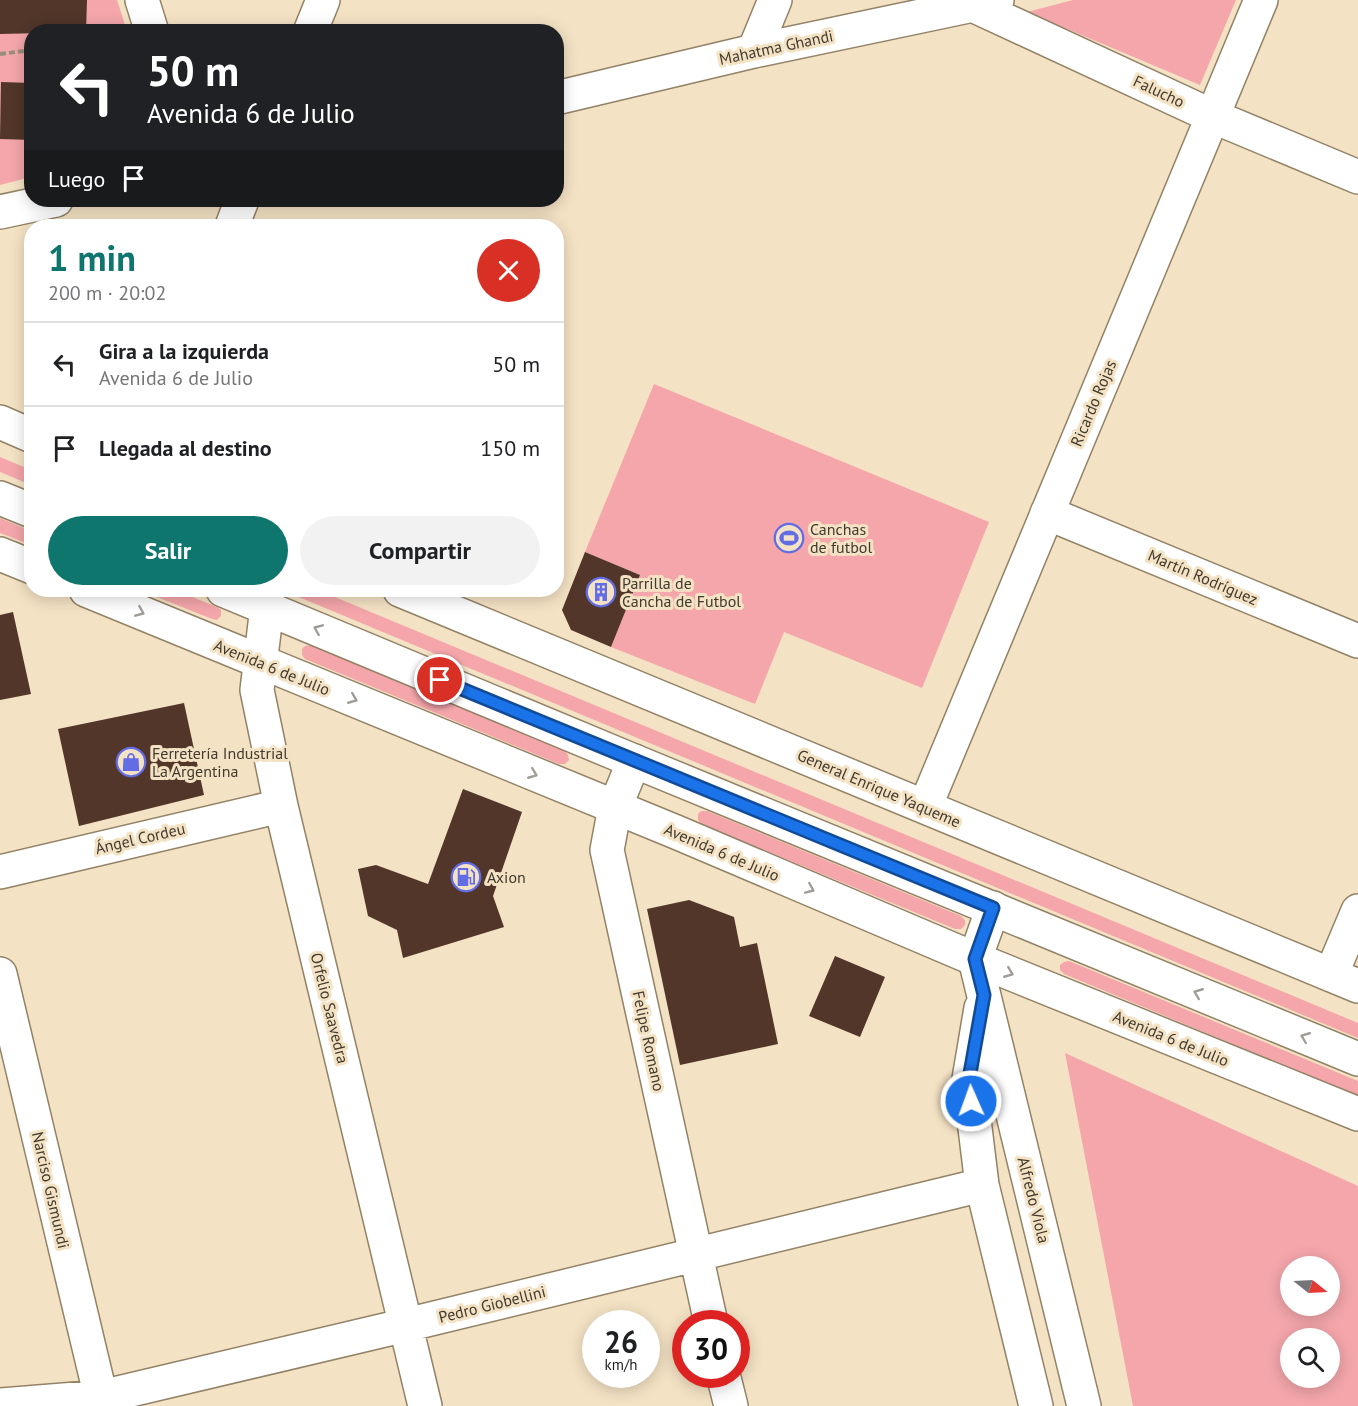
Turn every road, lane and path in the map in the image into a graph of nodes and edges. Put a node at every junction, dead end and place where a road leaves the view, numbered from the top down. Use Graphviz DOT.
graph roads {
  1 [pos="142,0"];
  2 [pos="323,0"];
  3 [pos="775,0"];
  4 [pos="1251,0"];
  5 [pos="1261,0"];
  6 [pos="978,2"];
  7 [pos="150,24"];
  8 [pos="313,24"];
  9 [pos="24,51"];
  10 [pos="754,51"];
  11 [pos="0,54"];
  12 [pos="564,96"];
  13 [pos="1209,114"];
  14 [pos="1358,177"];
  15 [pos="24,207"];
  16 [pos="0,212"];
  17 [pos="0,423"];
  18 [pos="24,433"];
  19 [pos="0,498"];
  20 [pos="24,508"];
  21 [pos="1047,513"];
  22 [pos="0,554"];
  23 [pos="24,564"];
  24 [pos="103,597"];
  25 [pos="241,597"];
  26 [pos="417,597"];
  27 [pos="267,607"];
  28 [pos="1358,642"];
  29 [pos="260,661"];
  30 [pos="634,761"];
  31 [pos="281,806"];
  32 [pos="922,806"];
  33 [pos="615,807"];
  34 [pos="0,872"];
  35 [pos="993,908"];
  36 [pos="1358,910"];
  37 [pos="975,959"];
  38 [pos="0,974"];
  39 [pos="1345,981"];
  40 [pos="984,995"];
  41 [pos="1358,1059"];
  42 [pos="1358,1114"];
  43 [pos="982,1185"];
  44 [pos="695,1254"];
  45 [pos="708,1310"];
  46 [pos="406,1325"];
  47 [pos="726,1388"];
  48 [pos="102,1401"];
  49 [pos="0,1405"];
  50 [pos="425,1406"];
  51 [pos="731,1406"];
  52 [pos="1036,1406"];
  53 [pos="1084,1406"];
  1 -- 7 [label="street"];
  2 -- 8 [label="street"];
  3 -- 10 [label="street"];
  4 -- 13 [label="street, Ricardo Rojas"];
  5 -- 13 [label="street, Ricardo Rojas"];
  6 -- 10 [label="street, Mahatma Ghandi"];
  6 -- 13 [label="street, Falucho"];
  9 -- 11 [label="path"];
  10 -- 12 [label="street, Mahatma Ghandi"];
  13 -- 14 [label="street, Falucho"];
  13 -- 21 [label="street, Ricardo Rojas"];
  13 -- 32 [label="street, Ricardo Rojas"];
  15 -- 16 [label="street"];
  17 -- 18 [label="street"];
  19 -- 20 [label="street"];
  21 -- 28 [label="street, Martín Rodríguez"];
  21 -- 32 [label="street, Ricardo Rojas"];
  22 -- 23 [label="street"];
  24 -- 29 [label="street, Avenida 6 de Julio, one-way"];
  25 -- 27 [label="street"];
  26 -- 32 [label="street, General Enrique Yaqueme"];
  27 -- 29 [label="street, Orfelio Saavedra"];
  30 -- 27 [label="street, one-way"];
  29 -- 31 [label="street, Orfelio Saavedra"];
  29 -- 33 [label="street, Avenida 6 de Julio, one-way"];
  30 -- 33 [label="street, Felipe Romano"];
  30 -- 35 [label="street"];
  31 -- 34 [label="street, Ángel Cordeu"];
  31 -- 46 [label="street, Orfelio Saavedra"];
  32 -- 39 [label="street, General Enrique Yaqueme"];
  33 -- 37 [label="street, Avenida 6 de Julio, one-way"];
  33 -- 44 [label="street, Felipe Romano"];
  35 -- 37 [label="street"];
  41 -- 35 [label="street, one-way"];
  36 -- 39 [label="street"];
  37 -- 40 [label="street, Alfredo Viola"];
  37 -- 42 [label="street, Avenida 6 de Julio, one-way"];
  38 -- 48 [label="street, Narciso Gismundi"];
  40 -- 43 [label="street, Alfredo Viola"];
  40 -- 53 [label="street, Alfredo Viola"];
  43 -- 44 [label="street, Pedro Giobellini"];
  43 -- 52 [label="street, Alfredo Viola"];
  44 -- 45 [label="street, Felipe Romano"];
  44 -- 46 [label="street, Pedro Giobellini"];
  46 -- 48 [label="street, Pedro Giobellini"];
  46 -- 50 [label="street, Orfelio Saavedra"];
  47 -- 51 [label="street"];
  48 -- 49 [label="street, Pedro Giobellini"];
}
